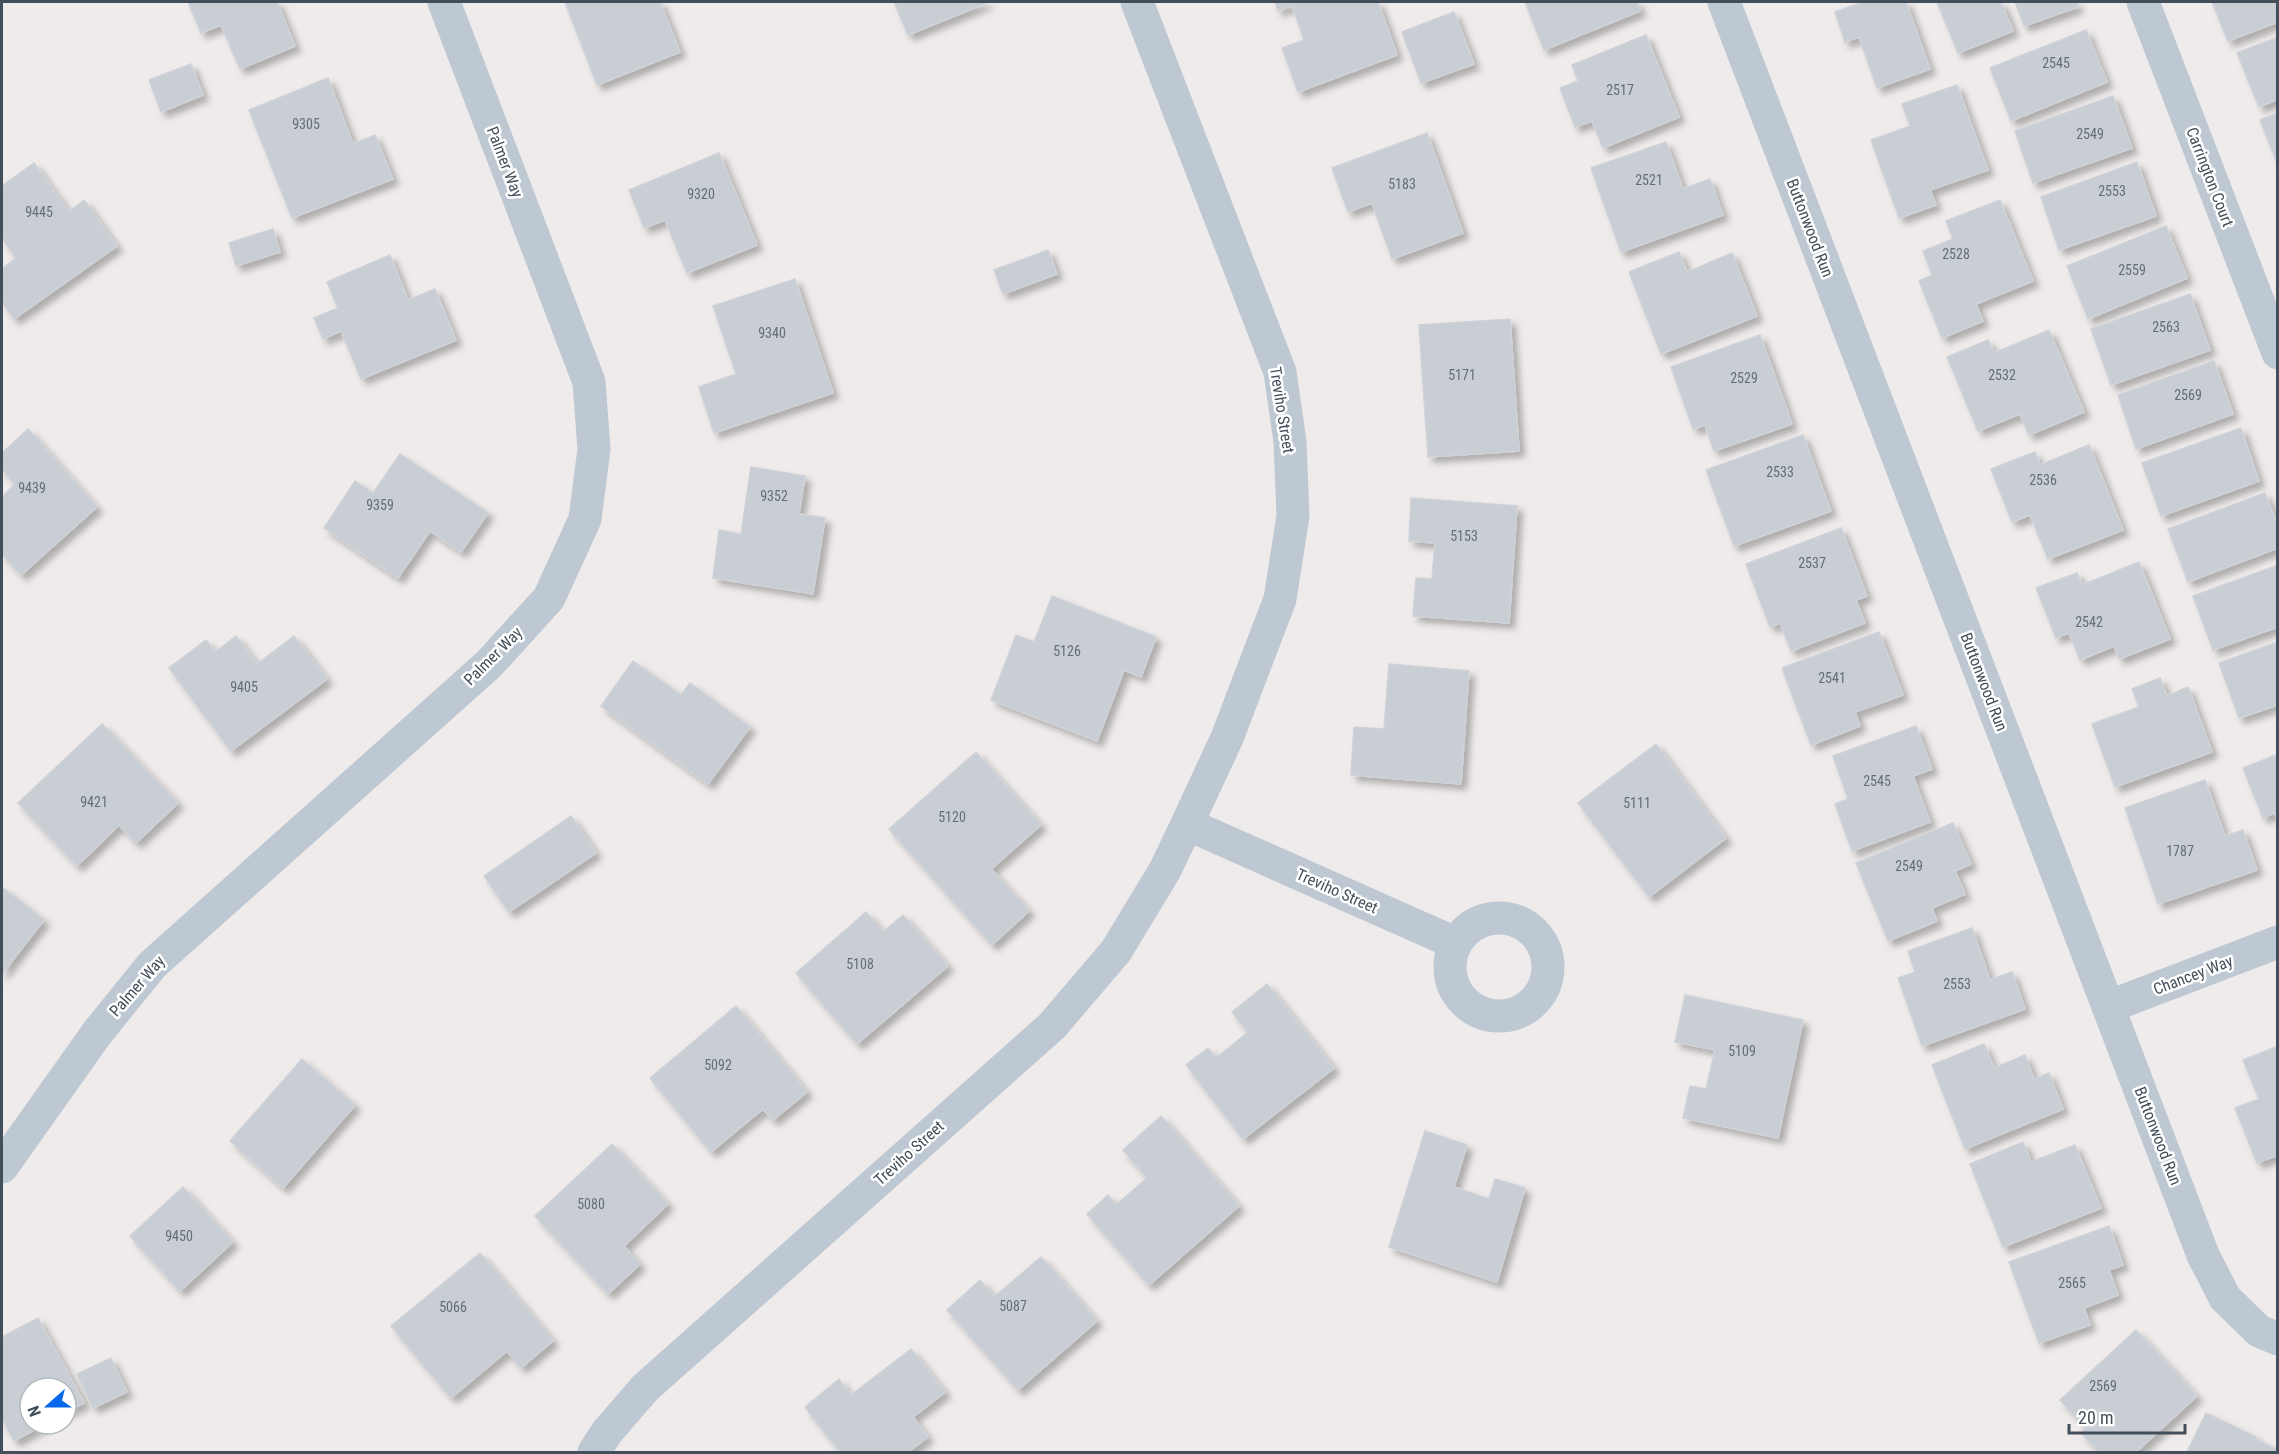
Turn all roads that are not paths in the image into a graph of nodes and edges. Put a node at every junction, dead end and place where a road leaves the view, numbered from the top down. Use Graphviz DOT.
graph roads {
  1 [pos="444,2"];
  2 [pos="1137,2"];
  3 [pos="1724,2"];
  4 [pos="2143,2"];
  5 [pos="2277,353"];
  6 [pos="1187,824"];
  7 [pos="2277,942"];
  8 [pos="1455,943"];
  9 [pos="2108,1007"];
  10 [pos="2,1167"];
  11 [pos="2277,1339"];
  12 [pos="594,1452"];
  1 -- 10 [label="street, Palmer Way"];
  2 -- 6 [label="street, Treviho Street"];
  3 -- 9 [label="street, Buttonwood Run"];
  4 -- 5 [label="street, Carrington Court"];
  6 -- 8 [label="street, Treviho Street"];
  6 -- 12 [label="street, Treviho Street"];
  7 -- 9 [label="street, Chancey Way"];
  9 -- 11 [label="street, Buttonwood Run"];
}
